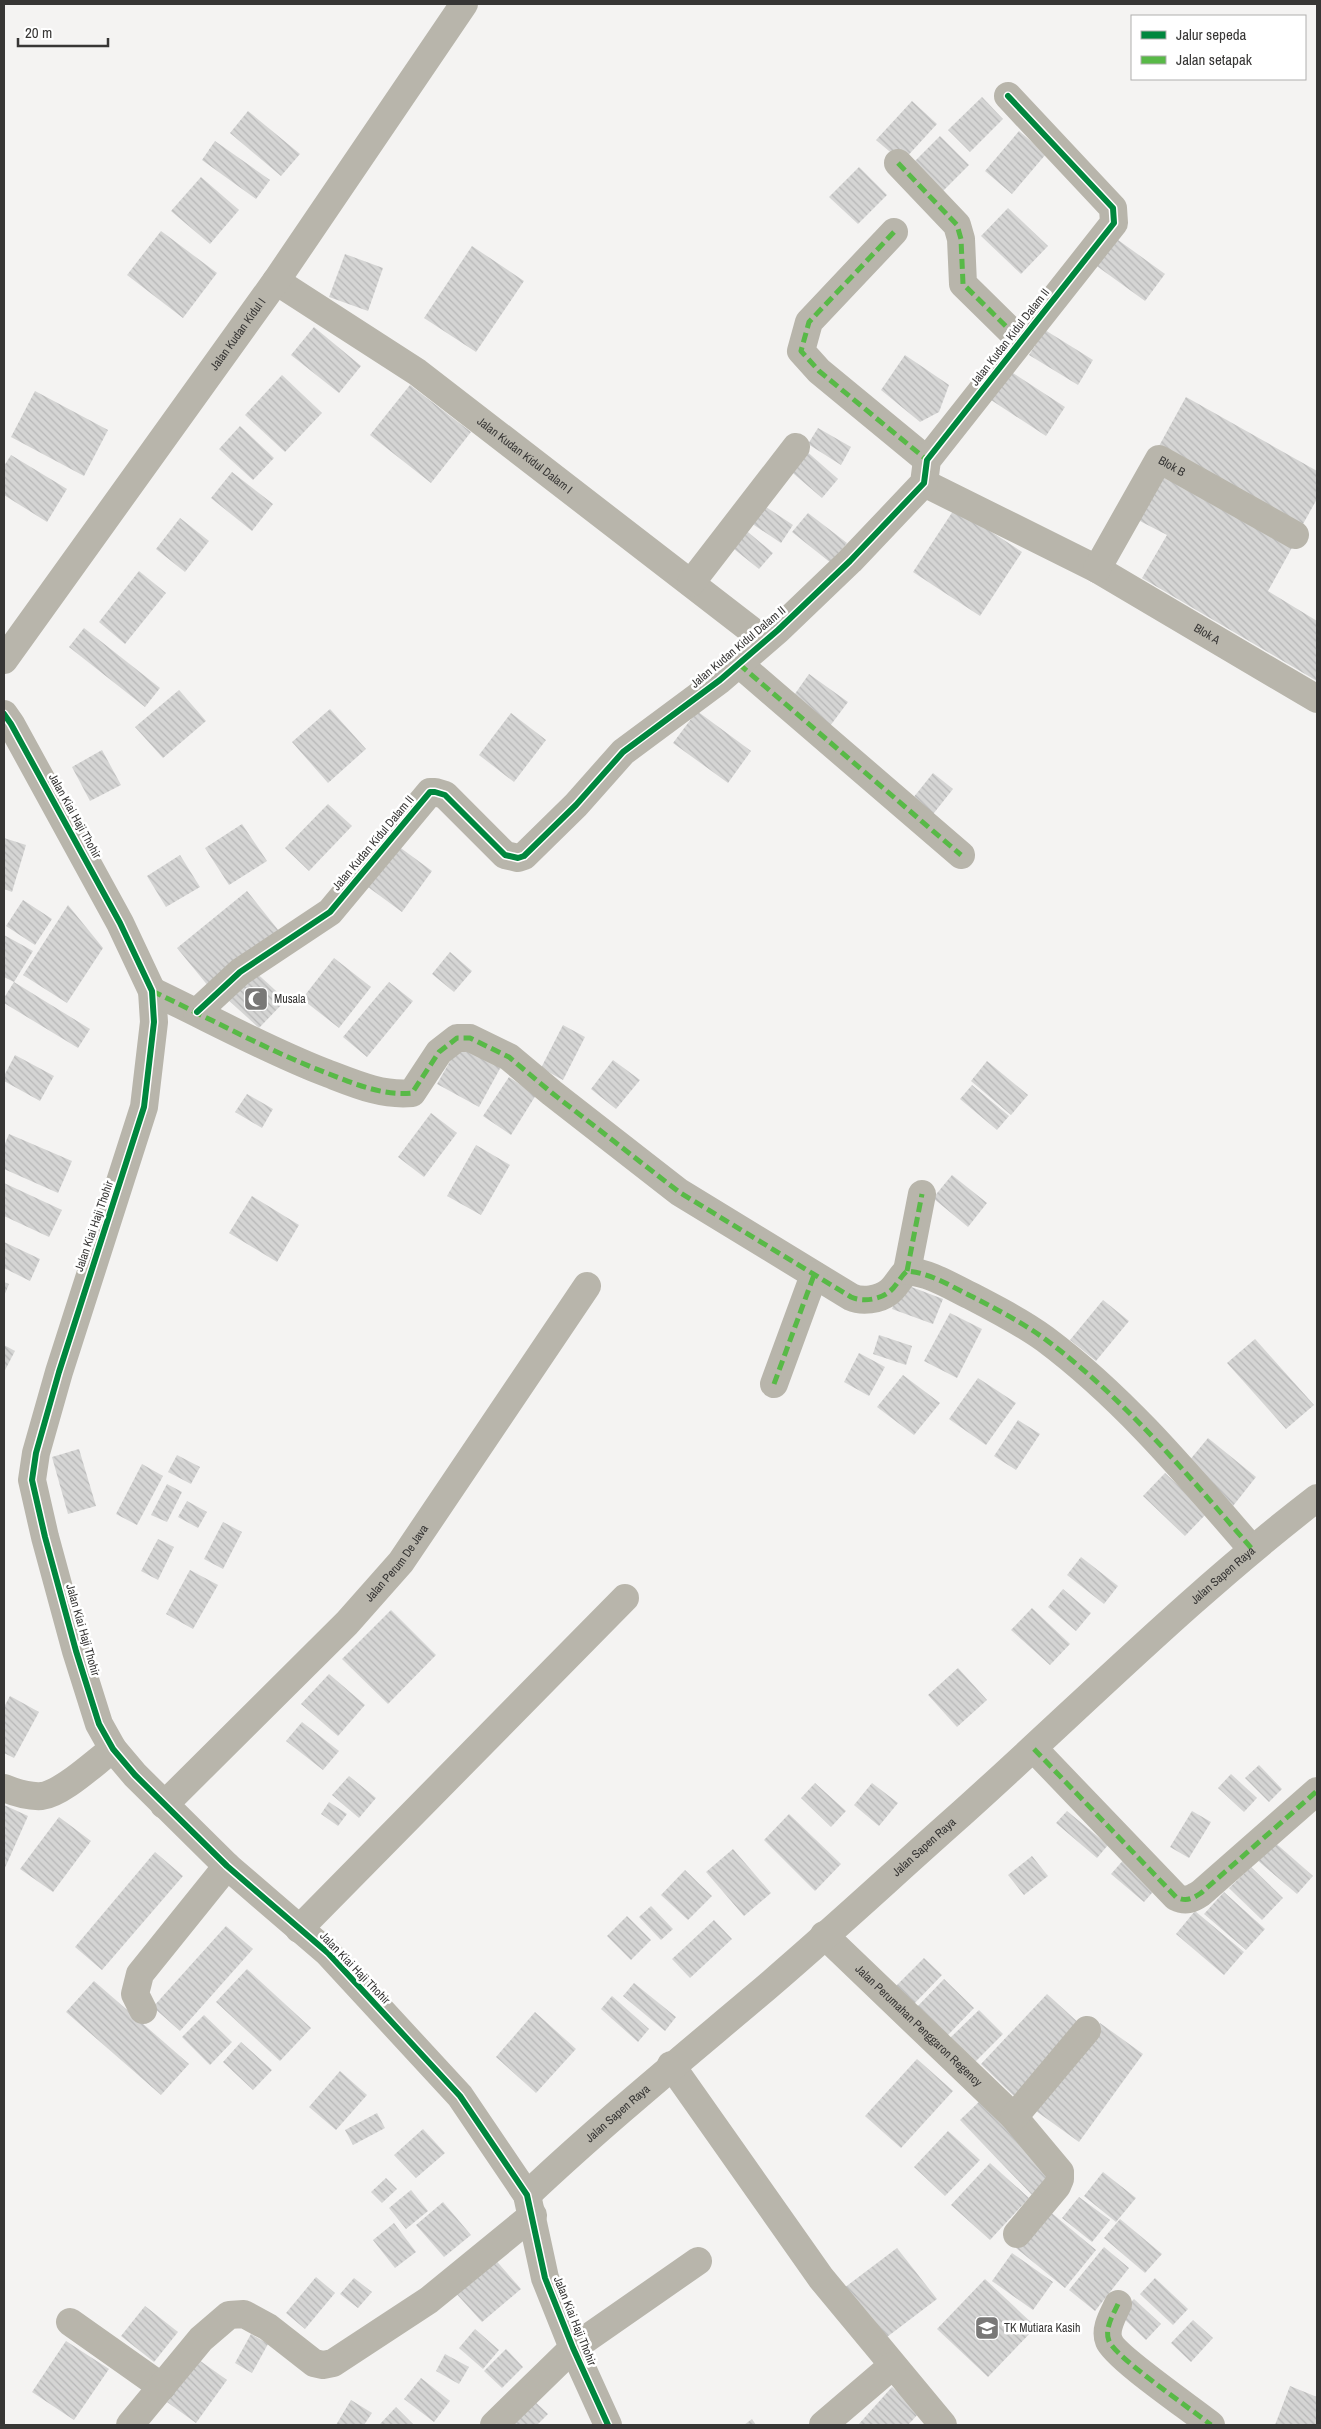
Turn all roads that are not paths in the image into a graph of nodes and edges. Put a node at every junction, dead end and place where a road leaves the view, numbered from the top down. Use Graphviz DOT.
graph roads {
  1 [pos="464,4"];
  2 [pos="1008,96"];
  3 [pos="898,163"];
  4 [pos="894,232"];
  5 [pos="276,281"];
  6 [pos="1020,341"];
  7 [pos="796,447"];
  8 [pos="926,472"];
  9 [pos="1295,535"];
  10 [pos="1097,569"];
  11 [pos="692,582"];
  12 [pos="764,640"];
  13 [pos="4,660"];
  14 [pos="739,664"];
  15 [pos="1317,699"];
  16 [pos="8,719"];
  17 [pos="4,751"];
  18 [pos="961,855"];
  19 [pos="152,991"];
  20 [pos="197,1012"];
  21 [pos="922,1194"];
  22 [pos="907,1271"];
  23 [pos="814,1275"];
  24 [pos="587,1286"];
  25 [pos="774,1384"];
  26 [pos="1317,1498"];
  27 [pos="1252,1548"];
  28 [pos="625,1598"];
  29 [pos="1034,1748"];
  30 [pos="113,1749"];
  31 [pos="4,1788"];
  32 [pos="1317,1791"];
  33 [pos="164,1805"];
  34 [pos="227,1866"];
  35 [pos="299,1929"];
  36 [pos="824,1935"];
  37 [pos="143,2010"];
  38 [pos="1087,2030"];
  39 [pos="671,2065"];
  40 [pos="1014,2117"];
  41 [pos="530,2205"];
  42 [pos="1017,2234"];
  43 [pos="698,2260"];
  44 [pos="1118,2304"];
  45 [pos="70,2322"];
  46 [pos="573,2348"];
  47 [pos="892,2366"];
  48 [pos="162,2387"];
  49 [pos="130,2425"];
  50 [pos="494,2425"];
  51 [pos="608,2425"];
  52 [pos="823,2425"];
  53 [pos="942,2425"];
  54 [pos="1211,2425"];
  1 -- 5 [label="street, Jalan Kudan Kidul I"];
  2 -- 6 [label="street, Jalan Kudan Kidul Dalam II"];
  3 -- 6 [label="street, Jalan Kudan Kidul Dalam II"];
  4 -- 8 [label="street, Blok A"];
  5 -- 11 [label="street, Jalan Kudan Kidul Dalam I"];
  5 -- 13 [label="street, Jalan Kudan Kidul I"];
  6 -- 8 [label="street, Jalan Kudan Kidul Dalam II"];
  7 -- 11 [label="street"];
  8 -- 10 [label="street, Blok A"];
  8 -- 12 [label="street, Jalan Kudan Kidul Dalam II"];
  9 -- 10 [label="street, Blok B"];
  10 -- 15 [label="street, Blok A"];
  11 -- 12 [label="street, Jalan Kudan Kidul Dalam I"];
  12 -- 14 [label="street, Jalan Kudan Kidul Dalam II"];
  14 -- 18 [label="street"];
  14 -- 20 [label="street, Jalan Kudan Kidul Dalam II"];
  16 -- 17 [label="street"];
  16 -- 19 [label="street, Jalan Kiai Haji Thohir"];
  19 -- 20 [label="street"];
  19 -- 30 [label="street, Jalan Kiai Haji Thohir"];
  20 -- 23 [label="street"];
  21 -- 22 [label="street"];
  22 -- 23 [label="street"];
  22 -- 27 [label="street"];
  23 -- 25 [label="street"];
  24 -- 33 [label="street, Jalan Perum De Java"];
  26 -- 27 [label="street, Jalan Sapen Raya"];
  27 -- 29 [label="street, Jalan Sapen Raya"];
  28 -- 35 [label="street"];
  29 -- 32 [label="street"];
  29 -- 36 [label="street, Jalan Sapen Raya"];
  30 -- 31 [label="street"];
  30 -- 33 [label="street, Jalan Kiai Haji Thohir"];
  33 -- 34 [label="street, Jalan Kiai Haji Thohir"];
  34 -- 35 [label="street, Jalan Kiai Haji Thohir"];
  34 -- 37 [label="street"];
  35 -- 41 [label="street, Jalan Kiai Haji Thohir"];
  36 -- 39 [label="street, Jalan Sapen Raya"];
  36 -- 40 [label="street, Jalan Perumahan Penggaron Regency"];
  38 -- 40 [label="street"];
  39 -- 41 [label="street, Jalan Sapen Raya"];
  39 -- 47 [label="street"];
  40 -- 42 [label="street, Jalan Perumahan Penggaron Regency"];
  41 -- 46 [label="street, Jalan Kiai Haji Thohir"];
  41 -- 48 [label="street, Jalan Sapen Raya"];
  43 -- 46 [label="street"];
  44 -- 54 [label="street"];
  45 -- 48 [label="street"];
  46 -- 50 [label="street"];
  46 -- 51 [label="street, Jalan Kiai Haji Thohir"];
  47 -- 52 [label="street"];
  47 -- 53 [label="street"];
  48 -- 49 [label="street, Jalan Sapen Raya"];
}
